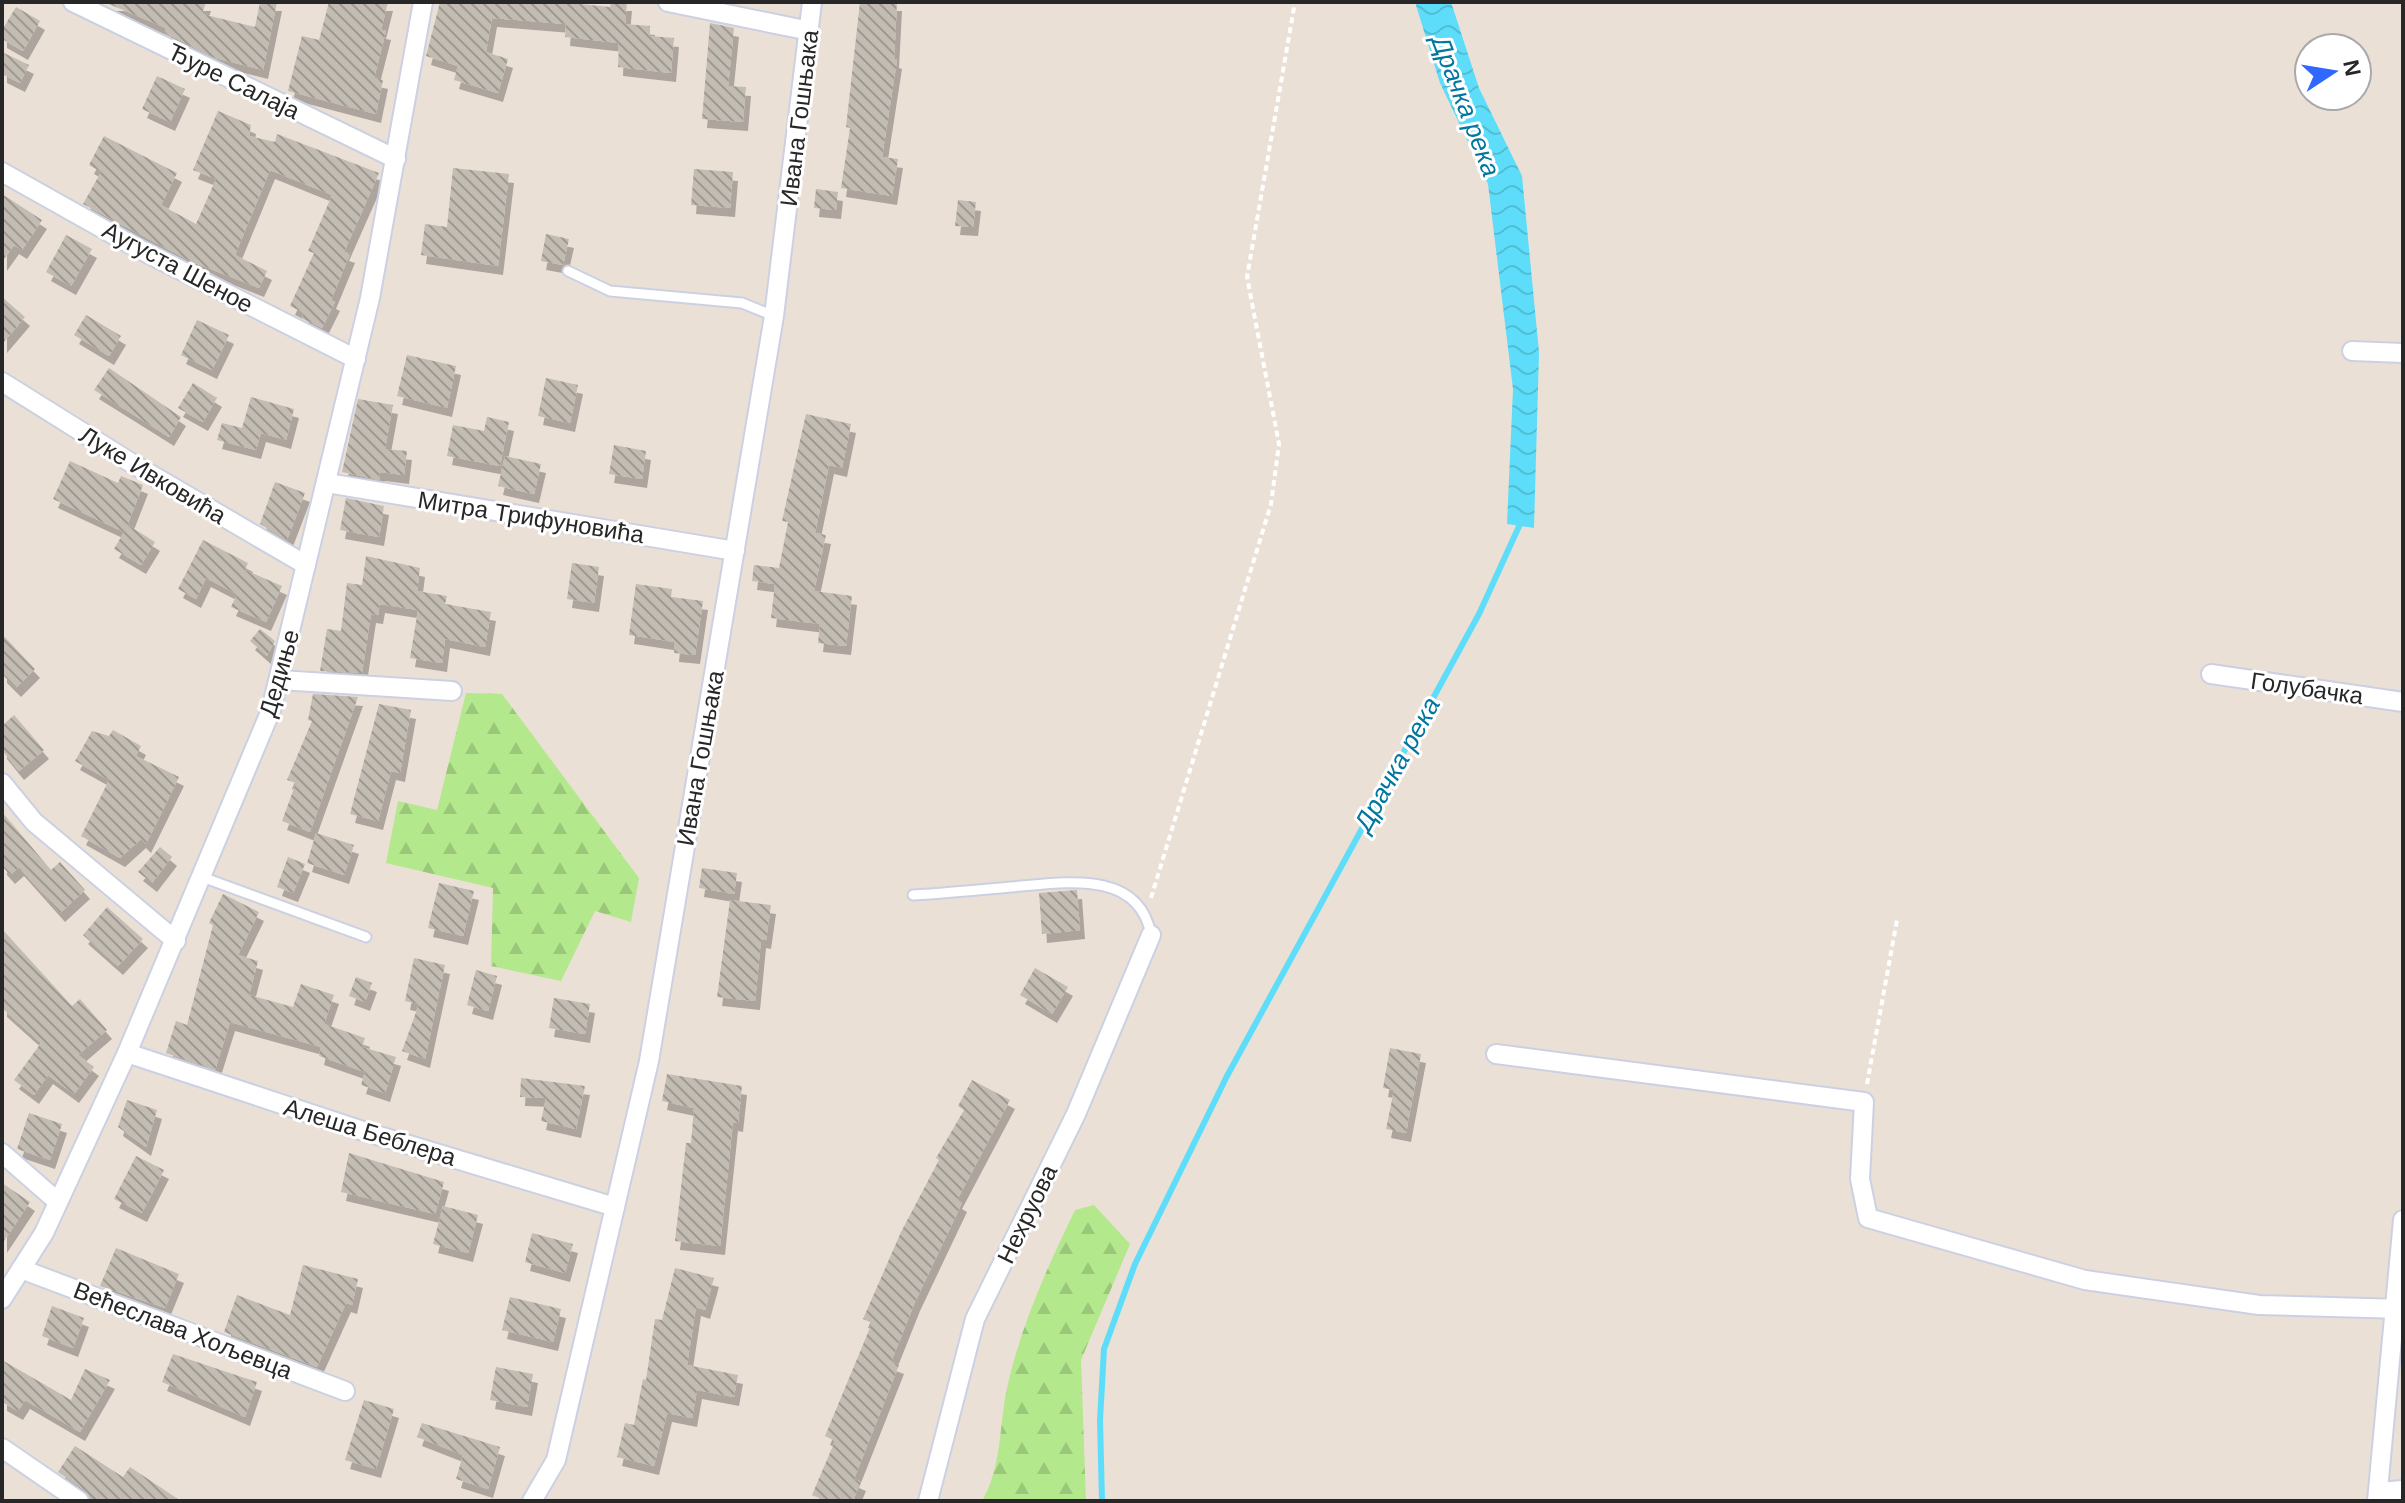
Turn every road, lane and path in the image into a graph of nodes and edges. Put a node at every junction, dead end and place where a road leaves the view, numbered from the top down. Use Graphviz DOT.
graph roads {
  1 [pos="73,2"];
  2 [pos="423,2"];
  3 [pos="668,2"];
  4 [pos="812,2"];
  5 [pos="1295,2"];
  6 [pos="810,31"];
  7 [pos="396,159"];
  8 [pos="2,172"];
  9 [pos="568,271"];
  10 [pos="774,316"];
  11 [pos="2352,351"];
  12 [pos="2403,353"];
  13 [pos="356,359"];
  14 [pos="2,382"];
  15 [pos="327,483"];
  16 [pos="735,551"];
  17 [pos="306,565"];
  18 [pos="2211,674"];
  19 [pos="280,680"];
  20 [pos="452,691"];
  21 [pos="2403,702"];
  22 [pos="2,783"];
  23 [pos="202,877"];
  24 [pos="913,895"];
  25 [pos="1147,913"];
  26 [pos="1897,920"];
  27 [pos="1151,935"];
  28 [pos="366,937"];
  29 [pos="176,941"];
  30 [pos="127,1053"];
  31 [pos="1496,1054"];
  32 [pos="1864,1102"];
  33 [pos="2,1153"];
  34 [pos="58,1202"];
  35 [pos="615,1207"];
  36 [pos="2403,1220"];
  37 [pos="21,1269"];
  38 [pos="2,1299"];
  39 [pos="2399,1309"];
  40 [pos="345,1391"];
  41 [pos="2,1448"];
  42 [pos="2403,1490"];
  43 [pos="2378,1496"];
  44 [pos="541,1497"];
  45 [pos="79,1501"];
  46 [pos="928,1501"];
  1 -- 7 [label="street, Ђуре Салаја"];
  2 -- 7 [label="street, Дедиње"];
  3 -- 6 [label="street"];
  4 -- 6 [label="street, Ивана Гошњака"];
  5 -- 25 [label="path"];
  6 -- 10 [label="street, Ивана Гошњака"];
  7 -- 13 [label="street, Дедиње"];
  8 -- 13 [label="street, Аугуста Шеное"];
  9 -- 10 [label="lane"];
  10 -- 16 [label="street, Ивана Гошњака"];
  11 -- 12 [label="street"];
  13 -- 15 [label="street, Дедиње"];
  14 -- 17 [label="street, Луке Ивковића"];
  15 -- 16 [label="street, Митра Трифуновића"];
  15 -- 17 [label="street, Дедиње"];
  16 -- 35 [label="street, Ивана Гошњака"];
  17 -- 19 [label="street, Дедиње"];
  18 -- 21 [label="street, Голубачка"];
  19 -- 20 [label="street"];
  19 -- 23 [label="street, Дедиње"];
  22 -- 29 [label="street"];
  23 -- 28 [label="lane"];
  23 -- 29 [label="street, Дедиње"];
  24 -- 25 [label="lane"];
  25 -- 27 [label="lane"];
  26 -- 32 [label="path"];
  27 -- 46 [label="street, Нехруова"];
  29 -- 30 [label="street, Дедиње"];
  30 -- 34 [label="street, Дедиње"];
  30 -- 35 [label="street, Алеша Беблера"];
  31 -- 32 [label="street"];
  32 -- 39 [label="street"];
  33 -- 34 [label="street"];
  34 -- 37 [label="street, Дедиње"];
  35 -- 44 [label="street, Ивана Гошњака"];
  36 -- 39 [label="street"];
  37 -- 38 [label="street, Дедиње"];
  37 -- 40 [label="street, Већеслава Хољевца"];
  39 -- 43 [label="street"];
  41 -- 45 [label="street"];
  42 -- 43 [label="street"];
}
